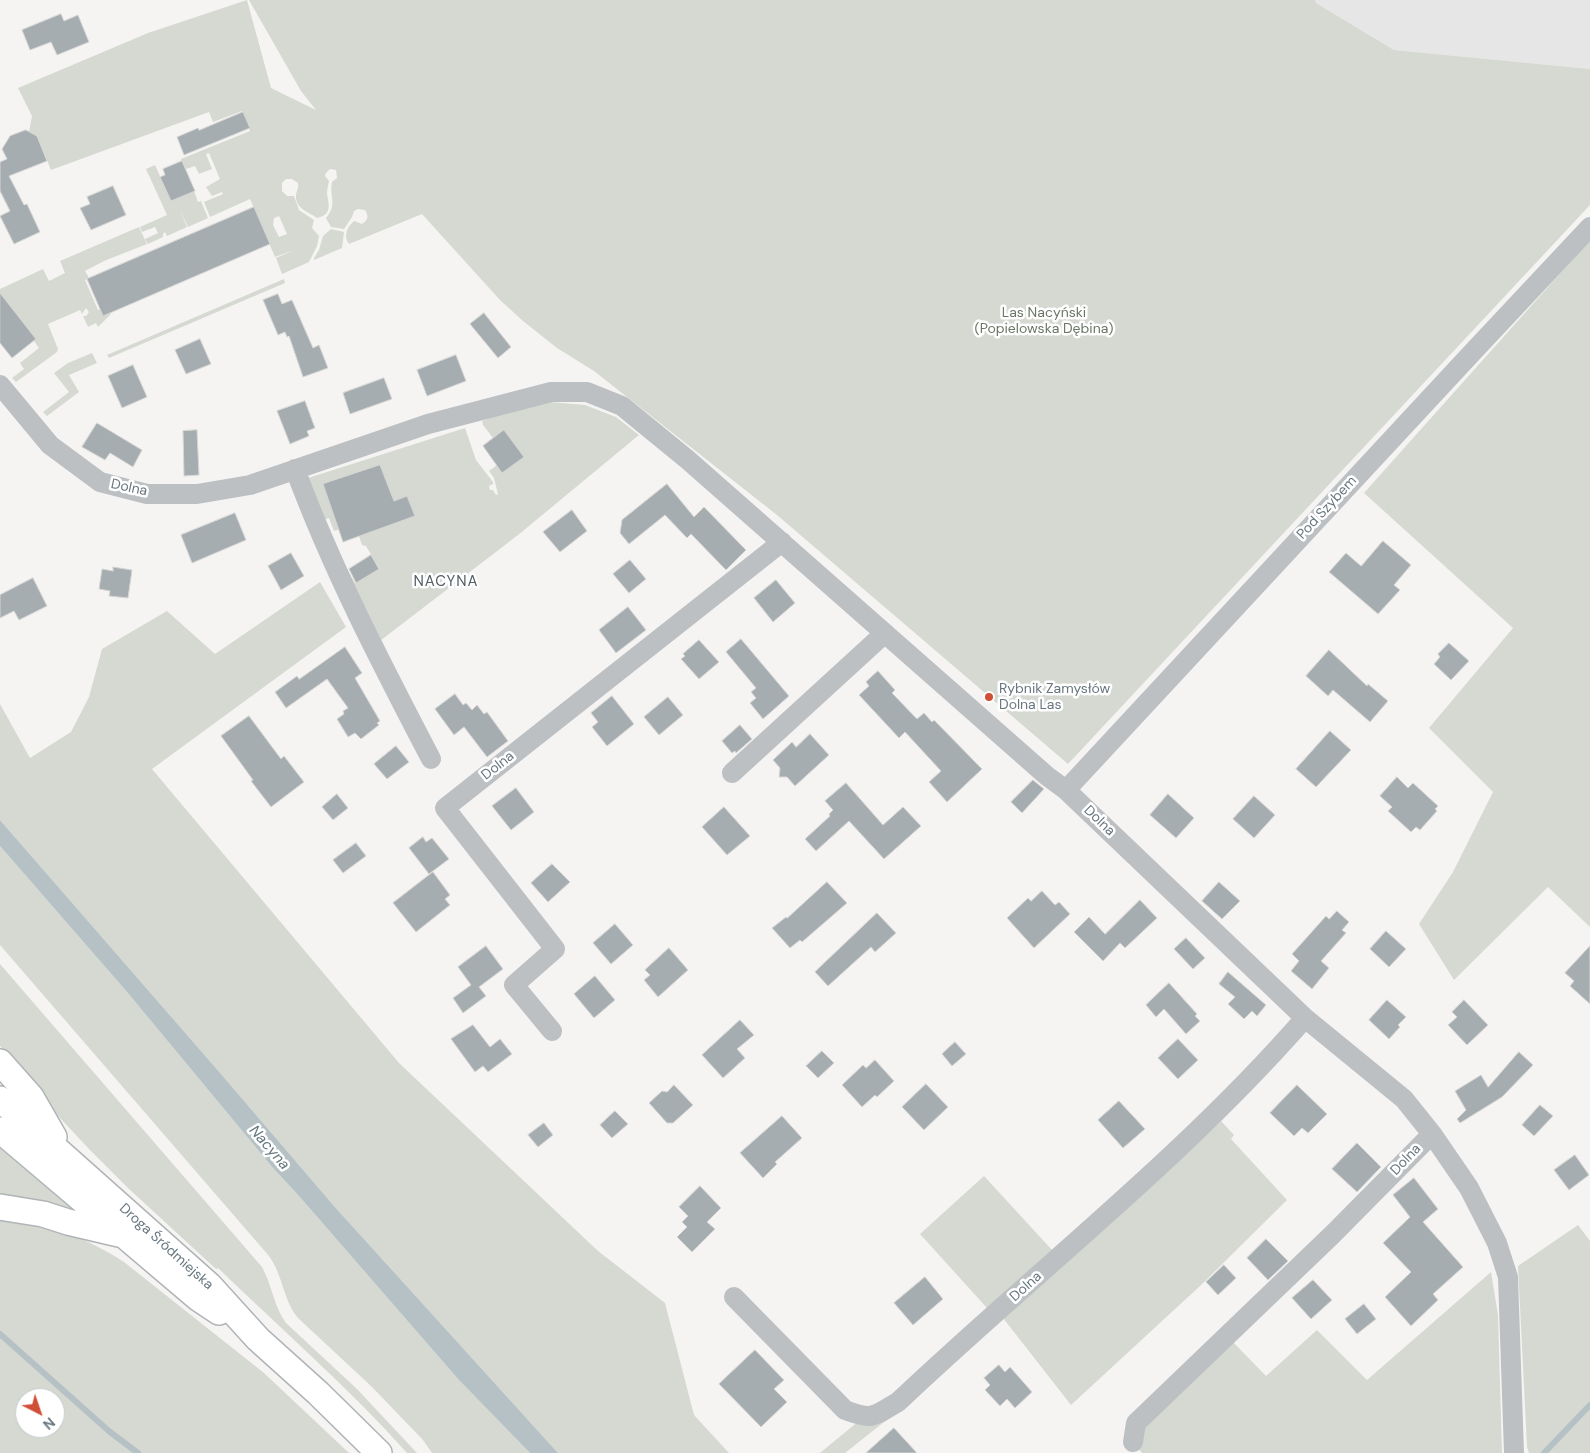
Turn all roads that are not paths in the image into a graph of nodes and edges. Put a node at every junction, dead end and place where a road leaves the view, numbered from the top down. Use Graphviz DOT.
graph roads {
  1 [pos="1590,227"];
  2 [pos="0,385"];
  3 [pos="295,469"];
  4 [pos="782,542"];
  5 [pos="885,633"];
  6 [pos="431,758"];
  7 [pos="732,773"];
  8 [pos="1066,790"];
  9 [pos="1305,1018"];
  10 [pos="552,1031"];
  11 [pos="0,1062"];
  12 [pos="0,1099"];
  13 [pos="0,1130"];
  14 [pos="1432,1134"];
  15 [pos="68,1159"];
  16 [pos="0,1207"];
  17 [pos="123,1235"];
  18 [pos="734,1298"];
  19 [pos="258,1339"];
  20 [pos="1133,1442"];
  21 [pos="379,1453"];
  22 [pos="1514,1453"];
  1 -- 8 [label="street, Pod Szybem"];
  2 -- 3 [label="street, Dolna"];
  3 -- 4 [label="street, Dolna"];
  3 -- 6 [label="street"];
  4 -- 5 [label="street, Dolna"];
  4 -- 10 [label="street, Dolna"];
  5 -- 7 [label="street"];
  5 -- 8 [label="street, Dolna"];
  8 -- 9 [label="street, Dolna"];
  9 -- 14 [label="street, Dolna"];
  9 -- 18 [label="street, Dolna"];
  11 -- 15 [label="main road"];
  12 -- 15 [label="main road, Droga Śródmiejska"];
  13 -- 17 [label="main road, Droga Śródmiejska"];
  14 -- 20 [label="street, Dolna"];
  14 -- 22 [label="street, Dolna"];
  15 -- 19 [label="main road, Droga Śródmiejska"];
  16 -- 17 [label="main road"];
  17 -- 19 [label="main road, Droga Śródmiejska"];
  19 -- 21 [label="main road, Droga Śródmiejska"];
}
